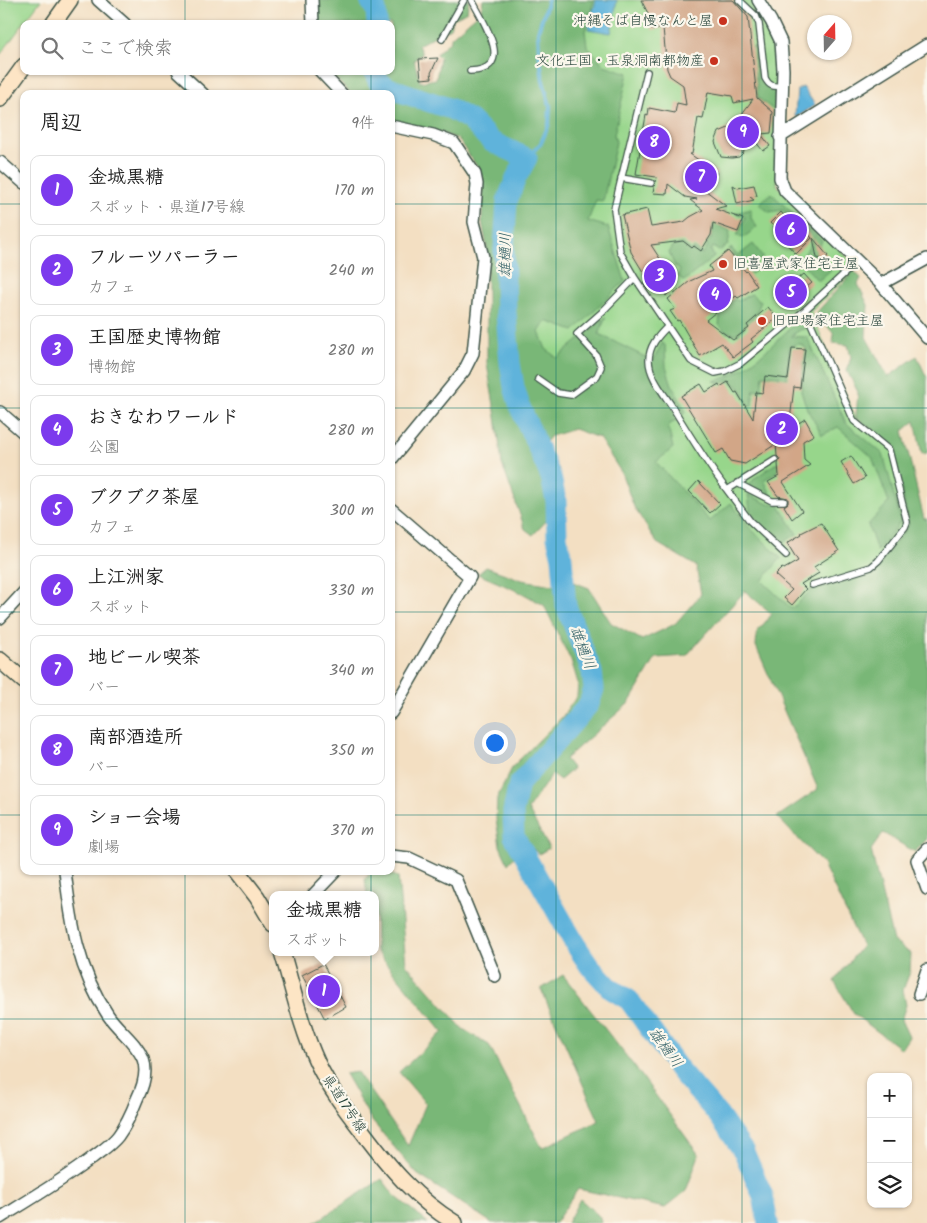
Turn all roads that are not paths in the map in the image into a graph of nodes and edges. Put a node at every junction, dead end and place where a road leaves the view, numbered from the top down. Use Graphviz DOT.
graph roads {
  1 [pos="70,0"];
  2 [pos="98,0"];
  3 [pos="312,0"];
  4 [pos="464,0"];
  5 [pos="472,0"];
  6 [pos="739,0"];
  7 [pos="758,0"];
  8 [pos="56,20"];
  9 [pos="120,20"];
  10 [pos="313,20"];
  11 [pos="442,39"];
  12 [pos="927,45"];
  13 [pos="470,71"];
  14 [pos="20,72"];
  15 [pos="646,72"];
  16 [pos="182,75"];
  17 [pos="324,75"];
  18 [pos="782,86"];
  19 [pos="199,90"];
  20 [pos="338,90"];
  21 [pos="0,99"];
  22 [pos="395,127"];
  23 [pos="780,137"];
  24 [pos="0,162"];
  25 [pos="621,178"];
  26 [pos="20,180"];
  27 [pos="651,183"];
  28 [pos="927,259"];
  29 [pos="857,262"];
  30 [pos="635,278"];
  31 [pos="881,284"];
  32 [pos="805,310"];
  33 [pos="667,327"];
  34 [pos="927,338"];
  35 [pos="538,379"];
  36 [pos="0,412"];
  37 [pos="20,430"];
  38 [pos="395,455"];
  39 [pos="775,460"];
  40 [pos="736,483"];
  41 [pos="726,490"];
  42 [pos="784,501"];
  43 [pos="395,512"];
  44 [pos="786,555"];
  45 [pos="812,584"];
  46 [pos="20,596"];
  47 [pos="0,618"];
  48 [pos="0,660"];
  49 [pos="20,678"];
  50 [pos="395,706"];
  51 [pos="927,849"];
  52 [pos="395,856"];
  53 [pos="65,875"];
  54 [pos="240,875"];
  55 [pos="332,875"];
  56 [pos="927,889"];
  57 [pos="317,891"];
  58 [pos="269,917"];
  59 [pos="283,956"];
  60 [pos="927,970"];
  61 [pos="495,976"];
  62 [pos="919,994"];
  63 [pos="0,1218"];
  64 [pos="455,1223"];
  1 -- 8 [label="main road"];
  2 -- 9 [label="street"];
  3 -- 10 [label="street"];
  4 -- 11 [label="lane"];
  5 -- 13 [label="lane"];
  6 -- 18 [label="lane"];
  7 -- 18 [label="street"];
  12 -- 23 [label="street"];
  14 -- 21 [label="main road"];
  15 -- 25 [label="lane"];
  16 -- 19 [label="street"];
  17 -- 20 [label="street"];
  18 -- 23 [label="street"];
  22 -- 38 [label="street"];
  23 -- 29 [label="street"];
  24 -- 26 [label="street"];
  25 -- 27 [label="lane"];
  25 -- 30 [label="lane"];
  28 -- 31 [label="street"];
  29 -- 31 [label="street"];
  29 -- 32 [label="lane"];
  30 -- 33 [label="lane"];
  30 -- 35 [label="lane"];
  31 -- 34 [label="street"];
  32 -- 33 [label="lane"];
  32 -- 45 [label="lane"];
  33 -- 41 [label="lane"];
  36 -- 37 [label="street"];
  39 -- 40 [label="lane"];
  40 -- 41 [label="lane"];
  40 -- 42 [label="lane"];
  41 -- 44 [label="lane"];
  43 -- 50 [label="street"];
  46 -- 47 [label="street"];
  48 -- 49 [label="main road"];
  51 -- 56 [label="street"];
  52 -- 61 [label="street"];
  53 -- 63 [label="street"];
  54 -- 58 [label="main road"];
  55 -- 57 [label="street"];
  59 -- 64 [label="main road, 県道17号線"];
  60 -- 62 [label="street"];
}
